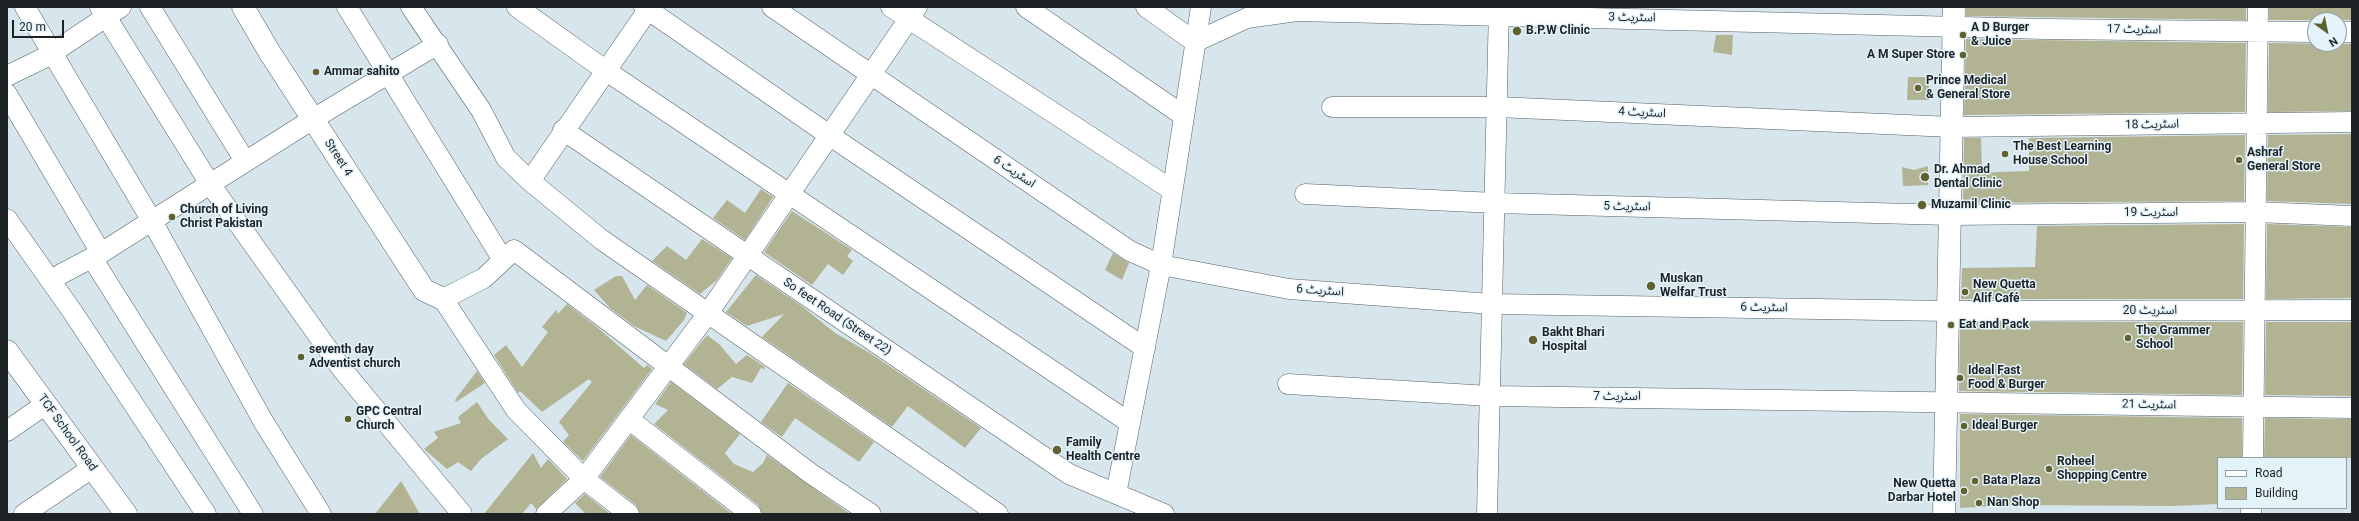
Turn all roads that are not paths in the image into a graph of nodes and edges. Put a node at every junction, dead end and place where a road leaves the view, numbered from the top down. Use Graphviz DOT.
graph roads {
  1 [pos="25,7"];
  2 [pos="150,7"];
  3 [pos="243,7"];
  4 [pos="347,7"];
  5 [pos="411,7"];
  6 [pos="517,7"];
  7 [pos="772,7"];
  8 [pos="891,7"];
  9 [pos="1026,7"];
  10 [pos="1146,7"];
  11 [pos="1201,7"];
  12 [pos="2258,7"];
  13 [pos="647,8"];
  14 [pos="109,10"];
  15 [pos="1499,11"];
  16 [pos="913,13"];
  17 [pos="1954,16"];
  18 [pos="2257,31"];
  19 [pos="2307,32"];
  20 [pos="1195,42"];
  21 [pos="438,44"];
  22 [pos="52,53"];
  23 [pos="605,70"];
  24 [pos="388,74"];
  25 [pos="7,76"];
  26 [pos="870,76"];
  27 [pos="7,94"];
  28 [pos="1332,107"];
  29 [pos="1497,107"];
  30 [pos="1184,116"];
  31 [pos="313,119"];
  32 [pos="2352,122"];
  33 [pos="2257,123"];
  34 [pos="1952,127"];
  35 [pos="563,130"];
  36 [pos="829,136"];
  37 [pos="245,161"];
  38 [pos="530,182"];
  39 [pos="210,184"];
  40 [pos="1172,190"];
  41 [pos="1305,194"];
  42 [pos="789,195"];
  43 [pos="1495,203"];
  44 [pos="2256,212"];
  45 [pos="1950,215"];
  46 [pos="2352,216"];
  47 [pos="7,219"];
  48 [pos="152,220"];
  49 [pos="96,255"];
  50 [pos="747,256"];
  51 [pos="503,260"];
  52 [pos="1161,265"];
  53 [pos="61,274"];
  54 [pos="443,299"];
  55 [pos="1492,304"];
  56 [pos="2256,310"];
  57 [pos="2352,310"];
  58 [pos="1948,311"];
  59 [pos="709,312"];
  60 [pos="1144,348"];
  61 [pos="7,351"];
  62 [pos="668,366"];
  63 [pos="1288,384"];
  64 [pos="1490,396"];
  65 [pos="1946,401"];
  66 [pos="46,404"];
  67 [pos="2255,406"];
  68 [pos="2352,408"];
  69 [pos="630,420"];
  70 [pos="1130,424"];
  71 [pos="7,430"];
  72 [pos="2253,457"];
  73 [pos="92,468"];
  74 [pos="584,479"];
  75 [pos="1116,494"];
  76 [pos="24,514"];
  77 [pos="126,514"];
  78 [pos="206,514"];
  79 [pos="253,514"];
  80 [pos="321,514"];
  81 [pos="462,514"];
  82 [pos="546,514"];
  83 [pos="629,514"];
  84 [pos="751,514"];
  85 [pos="871,514"];
  86 [pos="998,514"];
  87 [pos="1164,514"];
  88 [pos="1487,514"];
  89 [pos="1944,514"];
  1 -- 22 [label="street"];
  2 -- 37 [label="street"];
  3 -- 31 [label="street, Street 4"];
  4 -- 24 [label="street"];
  5 -- 21 [label="street"];
  6 -- 23 [label="street"];
  7 -- 26 [label="street, اسٹریٹ 6"];
  8 -- 16 [label="street"];
  9 -- 30 [label="street"];
  10 -- 20 [label="street"];
  11 -- 20 [label="street"];
  12 -- 18 [label="street"];
  13 -- 23 [label="street"];
  13 -- 36 [label="street"];
  14 -- 22 [label="street"];
  14 -- 39 [label="street"];
  15 -- 17 [label="street, اسٹریٹ 3"];
  15 -- 20 [label="street, اسٹریٹ 3"];
  15 -- 29 [label="street"];
  16 -- 26 [label="street"];
  16 -- 40 [label="street"];
  17 -- 18 [label="street, اسٹریٹ 17"];
  17 -- 34 [label="street"];
  18 -- 19 [label="street, اسٹریٹ 17"];
  18 -- 33 [label="street"];
  20 -- 30 [label="street"];
  21 -- 24 [label="street"];
  21 -- 38 [label="street"];
  22 -- 25 [label="street"];
  22 -- 48 [label="street"];
  23 -- 35 [label="street"];
  23 -- 42 [label="street"];
  24 -- 31 [label="street"];
  24 -- 51 [label="street"];
  26 -- 36 [label="street"];
  26 -- 52 [label="street, اسٹریٹ 6"];
  27 -- 49 [label="street"];
  28 -- 29 [label="street, اسٹریٹ 4"];
  29 -- 34 [label="street, اسٹریٹ 4"];
  29 -- 43 [label="street"];
  30 -- 40 [label="street"];
  31 -- 37 [label="street"];
  31 -- 54 [label="street, Street 4"];
  32 -- 33 [label="street, اسٹریٹ 18"];
  33 -- 34 [label="street, اسٹریٹ 18"];
  33 -- 44 [label="street"];
  34 -- 45 [label="street"];
  35 -- 38 [label="street"];
  35 -- 50 [label="street, So feet Road (Street 22)"];
  36 -- 42 [label="street"];
  36 -- 60 [label="street"];
  37 -- 39 [label="street"];
  38 -- 59 [label="street"];
  39 -- 48 [label="street"];
  39 -- 81 [label="street"];
  40 -- 52 [label="street"];
  41 -- 43 [label="street, اسٹریٹ 5"];
  42 -- 50 [label="street"];
  42 -- 70 [label="street"];
  43 -- 45 [label="street, اسٹریٹ 5"];
  43 -- 55 [label="street"];
  44 -- 45 [label="street, اسٹریٹ 19"];
  44 -- 46 [label="street, اسٹریٹ 19"];
  44 -- 56 [label="street"];
  45 -- 58 [label="street"];
  47 -- 78 [label="street"];
  48 -- 49 [label="street"];
  48 -- 80 [label="street"];
  49 -- 53 [label="street"];
  49 -- 79 [label="street"];
  50 -- 59 [label="street"];
  50 -- 75 [label="street, So feet Road (Street 22)"];
  51 -- 54 [label="street"];
  51 -- 62 [label="street"];
  52 -- 55 [label="street, اسٹریٹ 6"];
  52 -- 60 [label="street"];
  54 -- 74 [label="street"];
  55 -- 58 [label="street, اسٹریٹ 6"];
  55 -- 64 [label="street"];
  56 -- 57 [label="street, اسٹریٹ 20"];
  56 -- 58 [label="street, اسٹریٹ 20"];
  56 -- 67 [label="street"];
  58 -- 65 [label="street"];
  59 -- 62 [label="street"];
  59 -- 86 [label="street"];
  60 -- 70 [label="street"];
  61 -- 66 [label="street, TCF School Road"];
  62 -- 69 [label="street"];
  62 -- 85 [label="street"];
  63 -- 64 [label="street, اسٹریٹ 7"];
  64 -- 65 [label="street, اسٹریٹ 7"];
  64 -- 88 [label="street"];
  65 -- 67 [label="street, اسٹریٹ 21"];
  65 -- 89 [label="street"];
  66 -- 71 [label="street"];
  66 -- 73 [label="street, TCF School Road"];
  67 -- 68 [label="street, اسٹریٹ 21"];
  67 -- 72 [label="street"];
  69 -- 74 [label="street"];
  69 -- 84 [label="street"];
  70 -- 75 [label="street"];
  73 -- 76 [label="street"];
  73 -- 77 [label="street, TCF School Road"];
  74 -- 82 [label="street"];
  74 -- 83 [label="street"];
  75 -- 87 [label="street, So feet Road (Street 22)"];
}
